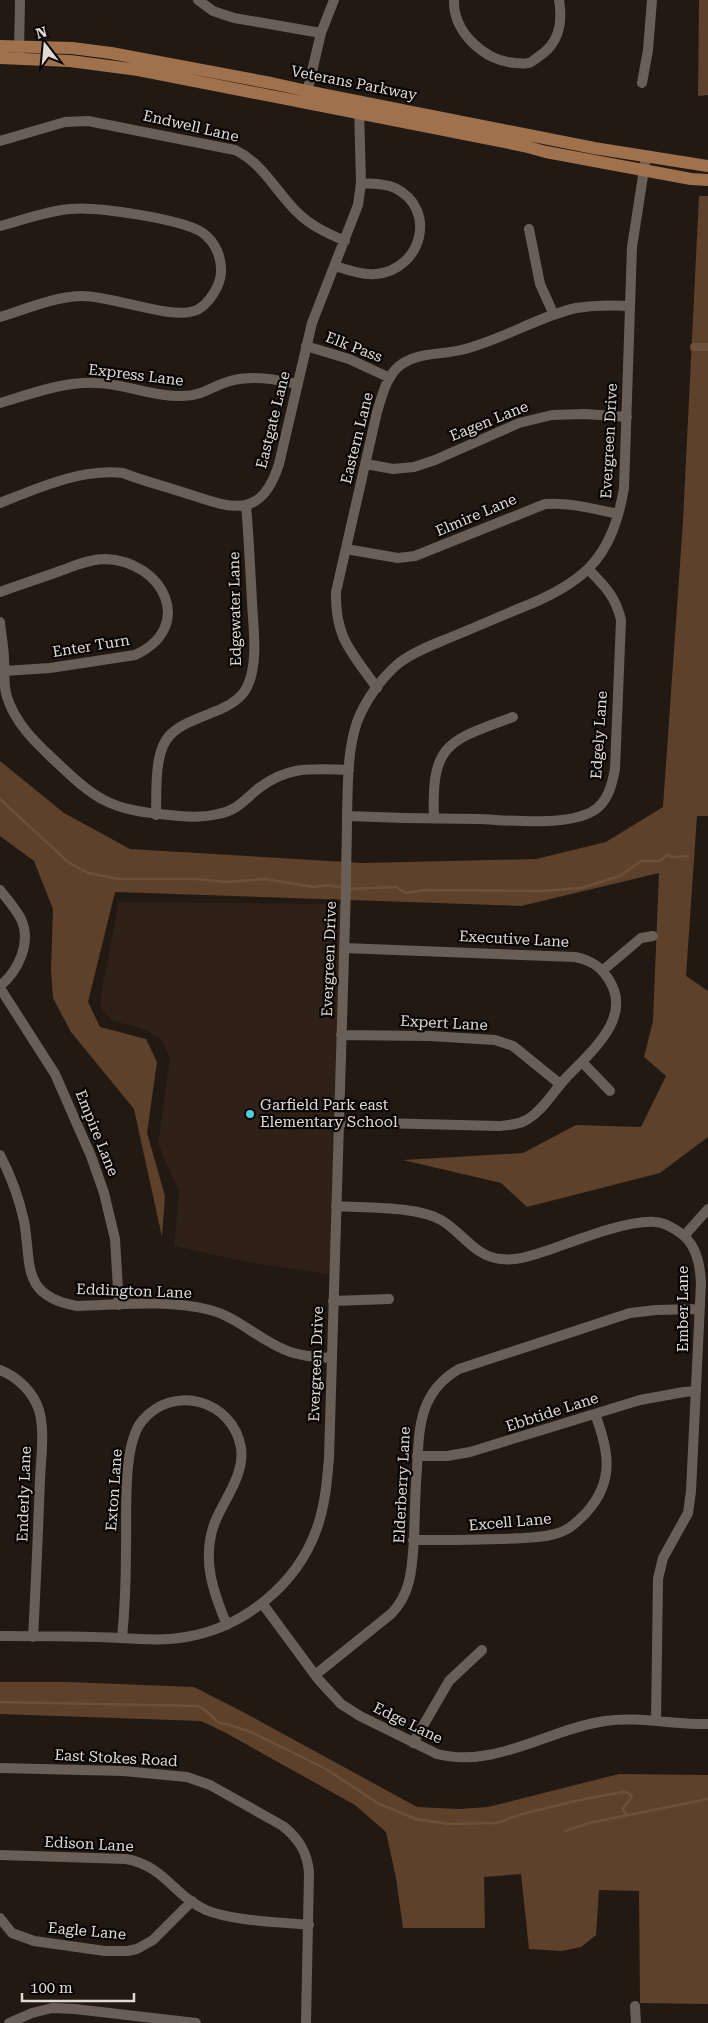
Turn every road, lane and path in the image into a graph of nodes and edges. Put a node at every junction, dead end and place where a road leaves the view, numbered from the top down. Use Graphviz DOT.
graph roads {
  1 [pos="20,0"];
  2 [pos="198,0"];
  3 [pos="334,0"];
  4 [pos="454,0"];
  5 [pos="559,0"];
  6 [pos="652,0"];
  7 [pos="322,33"];
  8 [pos="0,46"];
  9 [pos="19,52"];
  10 [pos="0,58"];
  11 [pos="642,83"];
  12 [pos="306,97"];
  13 [pos="359,107"];
  14 [pos="0,141"];
  15 [pos="645,163"];
  16 [pos="704,166"];
  17 [pos="703,180"];
  18 [pos="361,183"];
  19 [pos="0,226"];
  20 [pos="530,230"];
  21 [pos="345,241"];
  22 [pos="335,266"];
  23 [pos="630,306"];
  24 [pos="554,315"];
  25 [pos="0,317"];
  26 [pos="306,346"];
  27 [pos="390,378"];
  28 [pos="298,384"];
  29 [pos="0,402"];
  30 [pos="626,417"];
  31 [pos="366,464"];
  32 [pos="0,503"];
  33 [pos="246,506"];
  34 [pos="618,514"];
  35 [pos="346,549"];
  36 [pos="588,569"];
  37 [pos="0,592"];
  38 [pos="0,622"];
  39 [pos="4,671"];
  40 [pos="377,688"];
  41 [pos="513,717"];
  42 [pos="348,770"];
  43 [pos="156,815"];
  44 [pos="347,816"];
  45 [pos="434,819"];
  46 [pos="0,890"];
  47 [pos="653,936"];
  48 [pos="344,948"];
  49 [pos="602,971"];
  50 [pos="0,987"];
  51 [pos="342,1035"];
  52 [pos="582,1062"];
  53 [pos="560,1084"];
  54 [pos="610,1092"];
  55 [pos="339,1122"];
  56 [pos="0,1155"];
  57 [pos="336,1206"];
  58 [pos="708,1209"];
  59 [pos="684,1236"];
  60 [pos="388,1299"];
  61 [pos="333,1301"];
  62 [pos="119,1305"];
  63 [pos="699,1310"];
  64 [pos="332,1358"];
  65 [pos="0,1370"];
  66 [pos="696,1391"];
  67 [pos="596,1414"];
  68 [pos="417,1456"];
  69 [pos="414,1540"];
  70 [pos="262,1603"];
  71 [pos="227,1625"];
  72 [pos="0,1636"];
  73 [pos="33,1636"];
  74 [pos="122,1638"];
  75 [pos="482,1650"];
  76 [pos="315,1675"];
  77 [pos="656,1721"];
  78 [pos="708,1724"];
  79 [pos="413,1743"];
  80 [pos="0,1768"];
  81 [pos="0,1855"];
  82 [pos="192,1901"];
  83 [pos="0,1918"];
  84 [pos="309,1925"];
  85 [pos="635,2006"];
  86 [pos="9,2023"];
  87 [pos="196,2023"];
  88 [pos="306,2023"];
  89 [pos="636,2023"];
  1 -- 9 [label="street"];
  2 -- 7 [label="street"];
  3 -- 7 [label="street"];
  4 -- 5 [label="street"];
  6 -- 11 [label="street"];
  7 -- 12 [label="street"];
  8 -- 9 [label="main road, Veterans Parkway"];
  9 -- 10 [label="main road, Veterans Parkway"];
  9 -- 12 [label="main road, Veterans Parkway"];
  12 -- 13 [label="main road, Veterans Parkway"];
  13 -- 15 [label="main road, Veterans Parkway"];
  13 -- 18 [label="street, Eastgate Lane"];
  14 -- 21 [label="street, Endwell Lane"];
  15 -- 16 [label="main road, Veterans Parkway"];
  15 -- 17 [label="main road, Veterans Parkway"];
  15 -- 23 [label="street, Evergreen Drive"];
  18 -- 21 [label="street, Eastgate Lane"];
  18 -- 22 [label="street"];
  19 -- 25 [label="street"];
  20 -- 24 [label="street"];
  21 -- 22 [label="street, Eastgate Lane"];
  22 -- 26 [label="street, Eastgate Lane"];
  23 -- 24 [label="street, Eastern Lane"];
  23 -- 30 [label="street, Evergreen Drive"];
  24 -- 27 [label="street, Eastern Lane"];
  26 -- 27 [label="street, Elk Pass"];
  26 -- 28 [label="street, Eastgate Lane"];
  27 -- 31 [label="street, Eastern Lane"];
  28 -- 29 [label="street, Express Lane"];
  28 -- 33 [label="street, Eastgate Lane"];
  30 -- 31 [label="street, Eagen Lane"];
  30 -- 34 [label="street, Evergreen Drive"];
  31 -- 35 [label="street, Eastern Lane"];
  32 -- 33 [label="street"];
  33 -- 43 [label="street, Edgewater Lane"];
  34 -- 35 [label="street, Elmire Lane"];
  34 -- 36 [label="street, Evergreen Drive"];
  35 -- 40 [label="street, Eastern Lane"];
  36 -- 40 [label="street, Evergreen Drive"];
  36 -- 45 [label="street, Edgely Lane"];
  37 -- 39 [label="street, Enter Turn"];
  38 -- 39 [label="street"];
  39 -- 43 [label="street"];
  40 -- 42 [label="street, Evergreen Drive"];
  41 -- 45 [label="street"];
  42 -- 43 [label="street"];
  42 -- 44 [label="street, Evergreen Drive"];
  44 -- 45 [label="street, Edgely Lane"];
  44 -- 48 [label="street, Evergreen Drive"];
  46 -- 50 [label="street"];
  47 -- 49 [label="street"];
  48 -- 49 [label="street, Executive Lane"];
  48 -- 51 [label="street, Evergreen Drive"];
  49 -- 52 [label="street, Executive Lane"];
  50 -- 62 [label="street, Empire Lane"];
  51 -- 53 [label="street, Expert Lane"];
  51 -- 55 [label="street, Evergreen Drive"];
  52 -- 53 [label="street, Executive Lane"];
  52 -- 54 [label="street"];
  53 -- 55 [label="street, Executive Lane"];
  55 -- 57 [label="street, Evergreen Drive"];
  56 -- 62 [label="street, Eddington Lane"];
  57 -- 59 [label="street, Ember Lane"];
  57 -- 61 [label="street, Evergreen Drive"];
  58 -- 59 [label="street"];
  59 -- 63 [label="street, Ember Lane"];
  60 -- 61 [label="street"];
  61 -- 64 [label="street, Evergreen Drive"];
  62 -- 64 [label="street, Eddington Lane"];
  63 -- 66 [label="street, Ember Lane"];
  63 -- 68 [label="street, Elderberry Lane"];
  64 -- 70 [label="street, Evergreen Drive"];
  65 -- 73 [label="street, Enderly Lane"];
  66 -- 67 [label="street, Ebbtide Lane"];
  66 -- 77 [label="street, Ember Lane"];
  67 -- 68 [label="street, Ebbtide Lane"];
  67 -- 69 [label="street, Excell Lane"];
  68 -- 69 [label="street, Elderberry Lane"];
  69 -- 76 [label="street, Elderberry Lane"];
  70 -- 71 [label="street, Evergreen Drive"];
  70 -- 76 [label="street, Edge Lane"];
  71 -- 74 [label="street, Evergreen Drive"];
  71 -- 74 [label="street, Exton Lane"];
  72 -- 73 [label="street, Evergreen Drive"];
  73 -- 74 [label="street, Evergreen Drive"];
  75 -- 79 [label="street"];
  76 -- 79 [label="street, Edge Lane"];
  77 -- 78 [label="street, Edge Lane"];
  77 -- 79 [label="street, Edge Lane"];
  80 -- 84 [label="street, East Stokes Road"];
  81 -- 82 [label="street, Edison Lane"];
  82 -- 83 [label="street, Eagle Lane"];
  82 -- 84 [label="street, Edison Lane"];
  84 -- 88 [label="street, East Stokes Road"];
  85 -- 89 [label="street"];
  86 -- 87 [label="street"];
}
